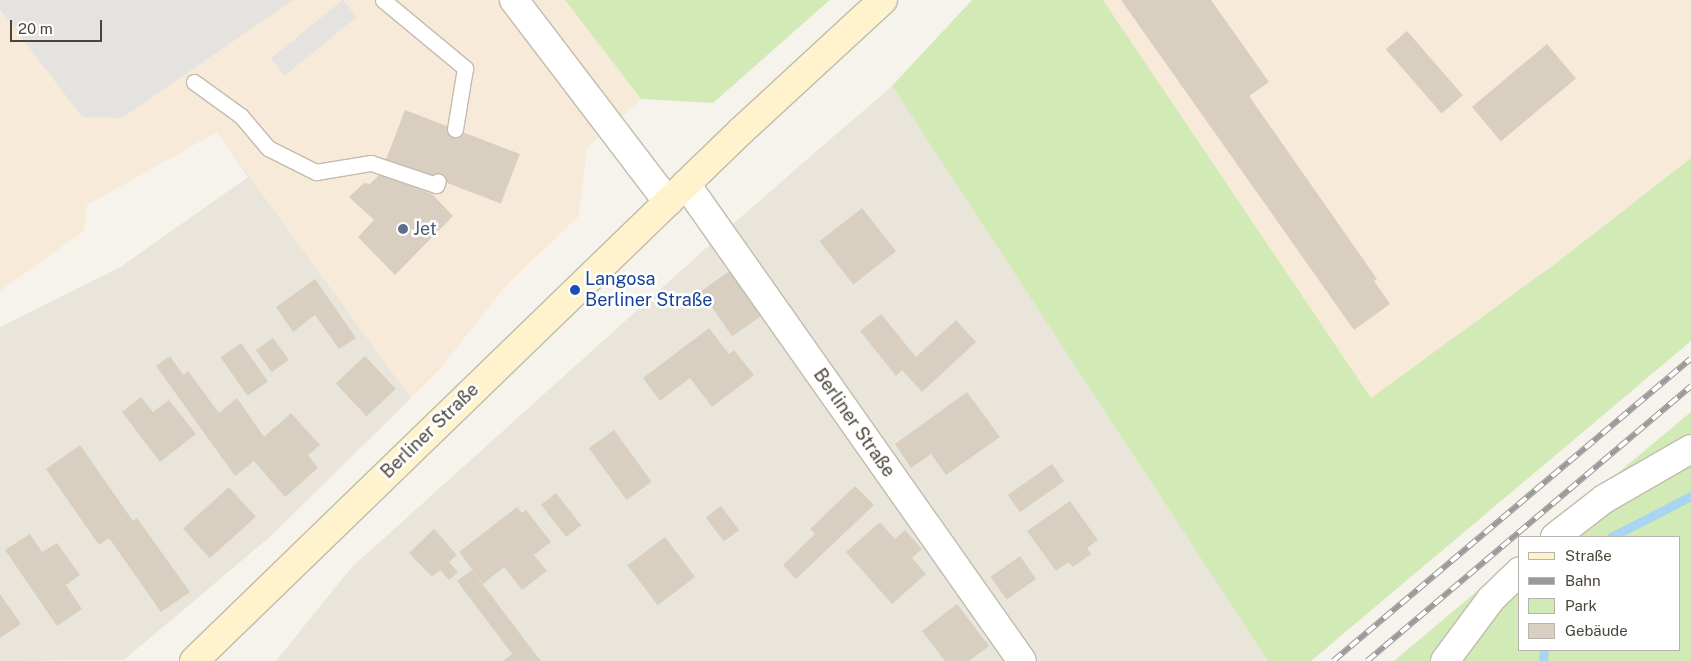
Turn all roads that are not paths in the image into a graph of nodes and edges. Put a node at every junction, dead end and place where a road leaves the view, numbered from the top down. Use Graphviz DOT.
graph roads {
  1 [pos="384,0"];
  2 [pos="514,0"];
  3 [pos="883,0"];
  4 [pos="194,82"];
  5 [pos="455,129"];
  6 [pos="438,181"];
  7 [pos="677,193"];
  8 [pos="1691,449"];
  9 [pos="1555,536"];
  10 [pos="1518,573"];
  11 [pos="194,661"];
  12 [pos="1022,661"];
  13 [pos="1445,661"];
  1 -- 5 [label="lane"];
  2 -- 7 [label="street, Berliner Straße"];
  3 -- 7 [label="main road, Berliner Straße"];
  4 -- 6 [label="lane"];
  7 -- 11 [label="main road, Berliner Straße"];
  7 -- 12 [label="street, Berliner Straße"];
  8 -- 9 [label="street"];
  10 -- 13 [label="street"];
}
